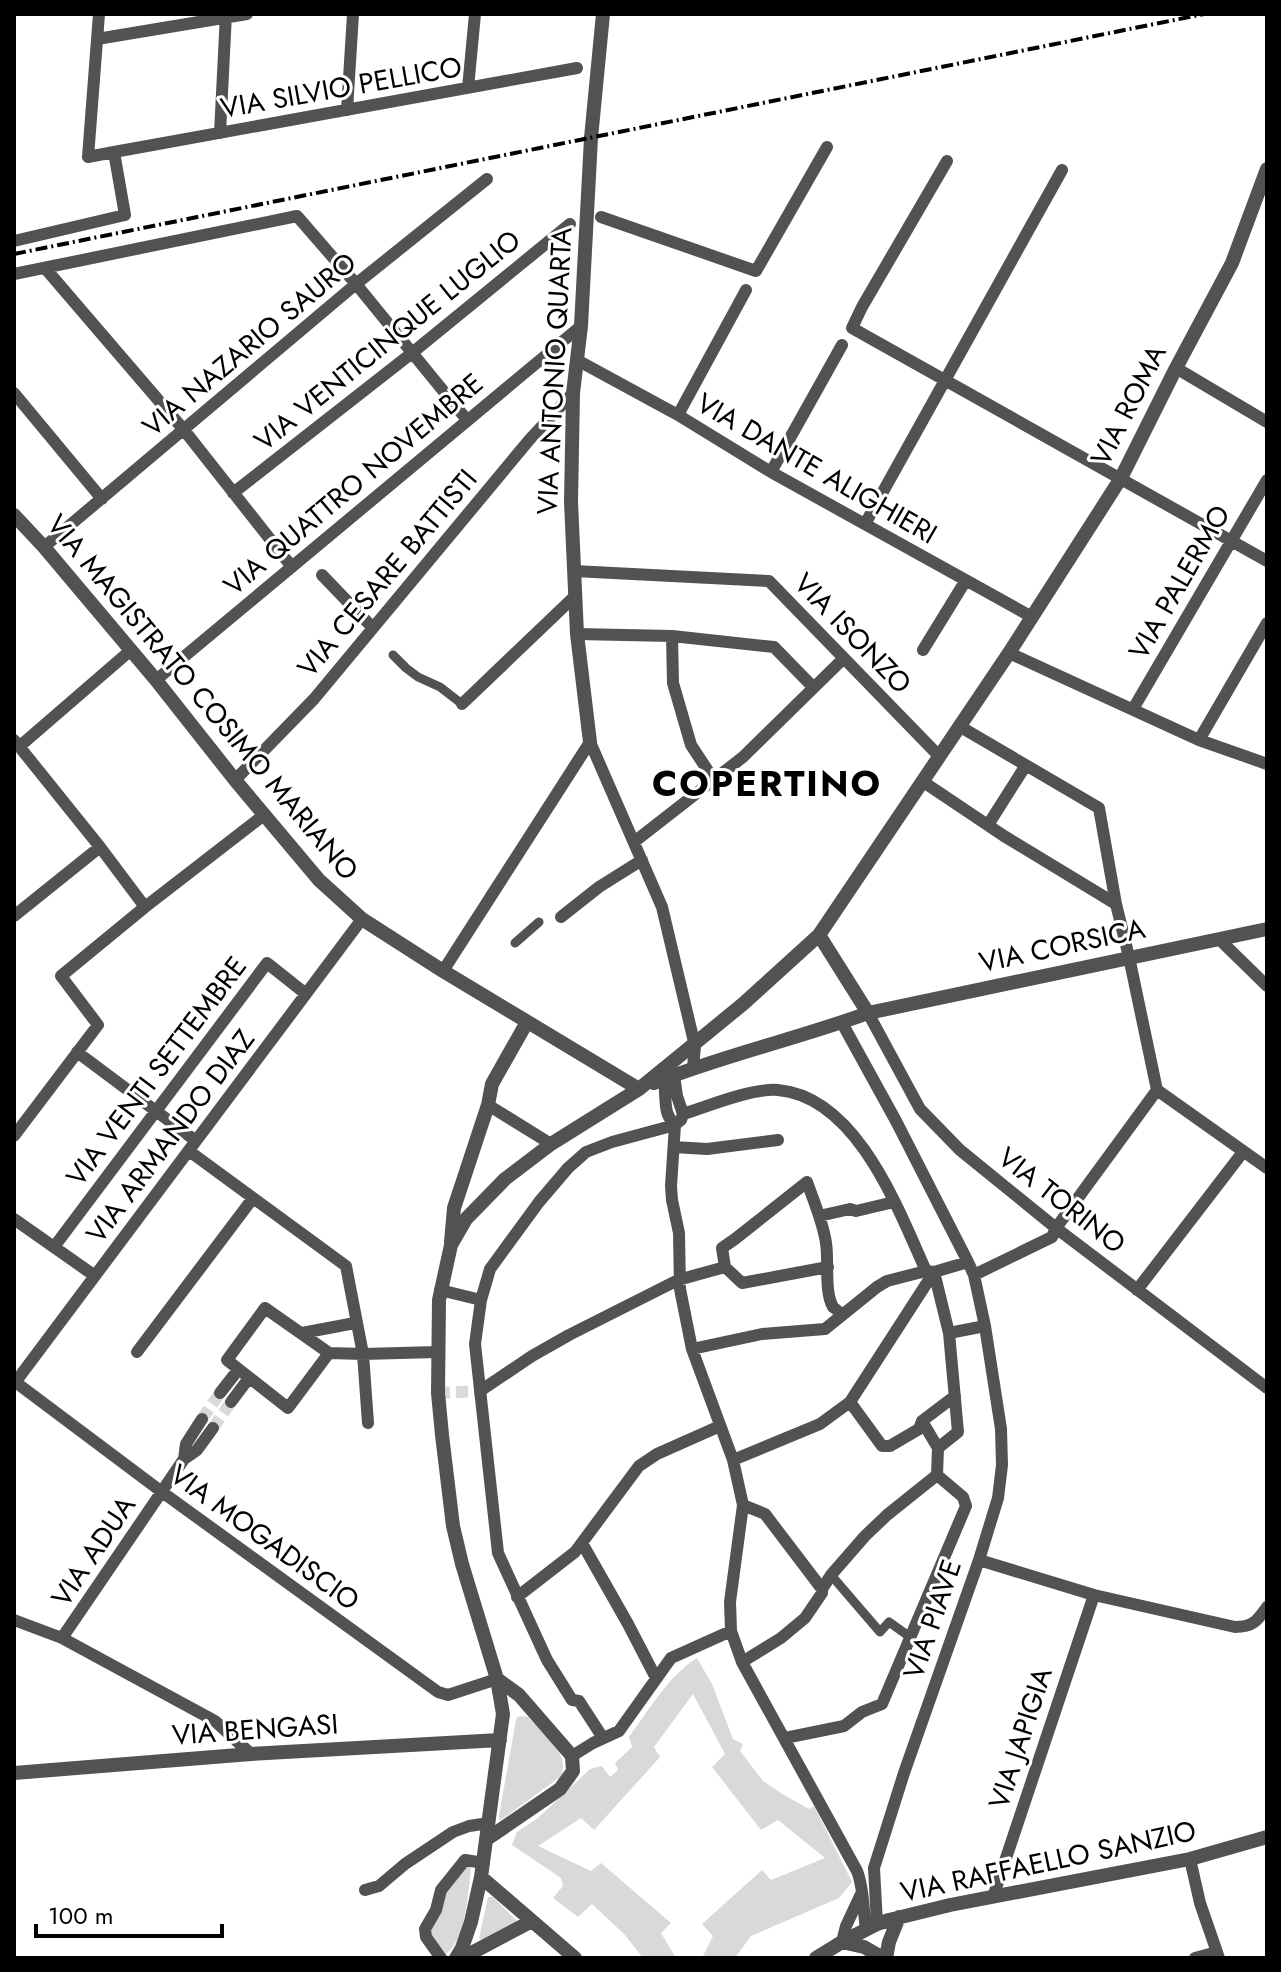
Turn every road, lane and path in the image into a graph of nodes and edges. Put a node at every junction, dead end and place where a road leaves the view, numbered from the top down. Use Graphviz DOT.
graph roads {
  1 [pos="99,14"];
  2 [pos="247,14"];
  3 [pos="353,14"];
  4 [pos="475,14"];
  5 [pos="603,14"];
  6 [pos="225,16"];
  7 [pos="97,39"];
  8 [pos="577,68"];
  9 [pos="468,88"];
  10 [pos="347,110"];
  11 [pos="220,133"];
  12 [pos="827,147"];
  13 [pos="114,152"];
  14 [pos="947,161"];
  15 [pos="1267,169"];
  16 [pos="1062,170"];
  17 [pos="487,179"];
  18 [pos="601,217"];
  19 [pos="570,224"];
  20 [pos="14,241"];
  21 [pos="45,268"];
  22 [pos="14,274"];
  23 [pos="356,284"];
  24 [pos="746,290"];
  25 [pos="581,326"];
  26 [pos="842,345"];
  27 [pos="412,353"];
  28 [pos="577,360"];
  29 [pos="1176,368"];
  30 [pos="946,381"];
  31 [pos="14,393"];
  32 [pos="573,393"];
  33 [pos="678,415"];
  34 [pos="467,420"];
  35 [pos="1267,422"];
  36 [pos="184,430"];
  37 [pos="771,472"];
  38 [pos="1121,478"];
  39 [pos="1267,480"];
  40 [pos="233,493"];
  41 [pos="102,499"];
  42 [pos="14,515"];
  43 [pos="865,524"];
  44 [pos="1231,541"];
  45 [pos="44,547"];
  46 [pos="1267,561"];
  47 [pos="292,567"];
  48 [pos="574,571"];
  49 [pos="322,575"];
  50 [pos="966,580"];
  51 [pos="575,596"];
  52 [pos="1032,617"];
  53 [pos="1267,623"];
  54 [pos="373,628"];
  55 [pos="577,634"];
  56 [pos="672,636"];
  57 [pos="131,650"];
  58 [pos="923,650"];
  59 [pos="1009,653"];
  60 [pos="393,655"];
  61 [pos="844,658"];
  62 [pos="156,680"];
  63 [pos="813,687"];
  64 [pos="462,704"];
  65 [pos="1133,709"];
  66 [pos="959,726"];
  67 [pos="1199,740"];
  68 [pos="590,742"];
  69 [pos="17,743"];
  70 [pos="939,756"];
  71 [pos="1267,764"];
  72 [pos="1026,765"];
  73 [pos="235,780"];
  74 [pos="714,780"];
  75 [pos="922,781"];
  76 [pos="264,815"];
  77 [pos="988,825"];
  78 [pos="634,842"];
  79 [pos="100,847"];
  80 [pos="642,860"];
  81 [pos="1116,904"];
  82 [pos="145,907"];
  83 [pos="14,916"];
  84 [pos="561,917"];
  85 [pos="362,919"];
  86 [pos="539,922"];
  87 [pos="1267,929"];
  88 [pos="819,935"];
  89 [pos="1219,939"];
  90 [pos="515,943"];
  91 [pos="1129,957"];
  92 [pos="443,971"];
  93 [pos="1267,986"];
  94 [pos="306,994"];
  95 [pos="868,1013"];
  96 [pos="527,1022"];
  97 [pos="842,1023"];
  98 [pos="699,1042"];
  99 [pos="77,1052"];
  100 [pos="710,1062"];
  101 [pos="693,1067"];
  102 [pos="668,1074"];
  103 [pos="639,1089"];
  104 [pos="1157,1090"];
  105 [pos="488,1105"];
  106 [pos="920,1109"];
  107 [pos="155,1111"];
  108 [pos="683,1114"];
  109 [pos="896,1121"];
  110 [pos="17,1125"];
  111 [pos="675,1125"];
  112 [pos="778,1140"];
  113 [pos="551,1144"];
  114 [pos="192,1146"];
  115 [pos="674,1147"];
  116 [pos="1243,1152"];
  117 [pos="1267,1168"];
  118 [pos="465,1176"];
  119 [pos="486,1197"];
  120 [pos="253,1198"];
  121 [pos="894,1202"];
  122 [pos="819,1216"];
  123 [pos="14,1219"];
  124 [pos="1056,1228"];
  125 [pos="451,1245"];
  126 [pos="54,1247"];
  127 [pos="968,1262"];
  128 [pos="725,1267"];
  129 [pos="828,1267"];
  130 [pos="930,1272"];
  131 [pos="974,1275"];
  132 [pos="95,1276"];
  133 [pos="678,1280"];
  134 [pos="440,1290"];
  135 [pos="1137,1290"];
  136 [pos="481,1300"];
  137 [pos="838,1319"];
  138 [pos="355,1323"];
  139 [pos="985,1326"];
  140 [pos="302,1333"];
  141 [pos="949,1333"];
  142 [pos="692,1349"];
  143 [pos="137,1352"];
  144 [pos="437,1352"];
  145 [pos="329,1353"];
  146 [pos="363,1354"];
  147 [pos="238,1370"];
  148 [pos="249,1378"];
  149 [pos="15,1382"];
  150 [pos="1267,1388"];
  151 [pos="480,1391"];
  152 [pos="220,1393"];
  153 [pos="955,1396"];
  154 [pos="231,1402"];
  155 [pos="850,1402"];
  156 [pos="202,1419"];
  157 [pos="922,1421"];
  158 [pos="368,1423"];
  159 [pos="720,1426"];
  160 [pos="213,1428"];
  161 [pos="938,1448"];
  162 [pos="184,1459"];
  163 [pos="733,1460"];
  164 [pos="937,1475"];
  165 [pos="162,1492"];
  166 [pos="743,1505"];
  167 [pos="582,1543"];
  168 [pos="979,1560"];
  169 [pos="831,1575"];
  170 [pos="822,1589"];
  171 [pos="1094,1595"];
  172 [pos="517,1597"];
  173 [pos="1267,1607"];
  174 [pos="14,1620"];
  175 [pos="731,1631"];
  176 [pos="910,1637"];
  177 [pos="62,1638"];
  178 [pos="742,1662"];
  179 [pos="656,1678"];
  180 [pos="497,1679"];
  181 [pos="519,1695"];
  182 [pos="502,1705"];
  183 [pos="603,1738"];
  184 [pos="785,1738"];
  185 [pos="500,1740"];
  186 [pos="251,1754"];
  187 [pos="572,1756"];
  188 [pos="14,1773"];
  189 [pos="488,1831"];
  190 [pos="1267,1837"];
  191 [pos="1190,1859"];
  192 [pos="483,1870"];
  193 [pos="365,1890"];
  194 [pos="861,1894"];
  195 [pos="993,1897"];
  196 [pos="899,1917"];
  197 [pos="532,1921"];
  198 [pos="872,1926"];
  199 [pos="842,1942"];
  200 [pos="1218,1955"];
  201 [pos="441,1958"];
  202 [pos="456,1958"];
  203 [pos="462,1958"];
  204 [pos="575,1958"];
  205 [pos="816,1958"];
  206 [pos="885,1958"];
  207 [pos="1195,1958"];
  1 -- 7 [label="street"];
  2 -- 6 [label="street"];
  3 -- 10 [label="street"];
  4 -- 9 [label="street"];
  5 -- 25 [label="street, VIA ANTONIO QUARTA"];
  6 -- 7 [label="street"];
  6 -- 11 [label="street"];
  7 -- 13 [label="street"];
  8 -- 9 [label="street, VIA SILVIO PELLICO"];
  9 -- 10 [label="street, VIA SILVIO PELLICO"];
  10 -- 11 [label="street, VIA SILVIO PELLICO"];
  11 -- 13 [label="street, VIA SILVIO PELLICO"];
  12 -- 18 [label="street"];
  13 -- 20 [label="street"];
  14 -- 30 [label="street"];
  15 -- 29 [label="street, VIA ROMA"];
  16 -- 30 [label="street"];
  17 -- 23 [label="street, VIA NAZARIO SAURO"];
  19 -- 27 [label="street, VIA VENTICINQUE LUGLIO"];
  21 -- 22 [label="street"];
  21 -- 23 [label="street"];
  21 -- 36 [label="street"];
  23 -- 27 [label="street"];
  23 -- 36 [label="street, VIA NAZARIO SAURO"];
  24 -- 33 [label="street"];
  25 -- 28 [label="street, VIA ANTONIO QUARTA"];
  25 -- 34 [label="street, VIA QUATTRO NOVEMBRE"];
  26 -- 37 [label="street"];
  27 -- 34 [label="street"];
  27 -- 40 [label="street, VIA VENTICINQUE LUGLIO"];
  28 -- 32 [label="street, VIA ANTONIO QUARTA"];
  28 -- 33 [label="street, VIA DANTE ALIGHIERI"];
  29 -- 35 [label="street"];
  29 -- 38 [label="street, VIA ROMA"];
  30 -- 38 [label="street"];
  30 -- 43 [label="street"];
  31 -- 41 [label="street"];
  32 -- 48 [label="street, VIA ANTONIO QUARTA"];
  32 -- 54 [label="street, VIA CESARE BATTISTI"];
  33 -- 37 [label="street, VIA DANTE ALIGHIERI"];
  34 -- 47 [label="street, VIA QUATTRO NOVEMBRE"];
  36 -- 40 [label="street"];
  36 -- 41 [label="street, VIA NAZARIO SAURO"];
  37 -- 43 [label="street, VIA DANTE ALIGHIERI"];
  38 -- 44 [label="street"];
  38 -- 52 [label="street, VIA ROMA"];
  39 -- 44 [label="street, VIA PALERMO"];
  40 -- 47 [label="street"];
  41 -- 45 [label="street, VIA NAZARIO SAURO"];
  42 -- 45 [label="street, VIA MAGISTRATO COSIMO MARIANO"];
  43 -- 50 [label="street, VIA DANTE ALIGHIERI"];
  44 -- 46 [label="street"];
  44 -- 65 [label="street, VIA PALERMO"];
  45 -- 57 [label="street, VIA MAGISTRATO COSIMO MARIANO"];
  47 -- 62 [label="street, VIA QUATTRO NOVEMBRE"];
  48 -- 51 [label="street, VIA ANTONIO QUARTA"];
  48 -- 61 [label="street, VIA ISONZO"];
  49 -- 54 [label="street"];
  50 -- 52 [label="street, VIA DANTE ALIGHIERI"];
  50 -- 58 [label="street"];
  51 -- 55 [label="street, VIA ANTONIO QUARTA"];
  51 -- 64 [label="street"];
  52 -- 59 [label="street, VIA ROMA"];
  53 -- 67 [label="street"];
  54 -- 73 [label="street, VIA CESARE BATTISTI"];
  55 -- 56 [label="street"];
  55 -- 68 [label="street, VIA ANTONIO QUARTA"];
  56 -- 63 [label="street"];
  56 -- 74 [label="street"];
  57 -- 62 [label="street, VIA MAGISTRATO COSIMO MARIANO"];
  57 -- 69 [label="street"];
  59 -- 65 [label="street"];
  59 -- 66 [label="street, VIA ROMA"];
  60 -- 64 [label="street"];
  61 -- 63 [label="street"];
  61 -- 70 [label="street, VIA ISONZO"];
  62 -- 73 [label="street, VIA MAGISTRATO COSIMO MARIANO"];
  63 -- 74 [label="street"];
  65 -- 67 [label="street"];
  66 -- 70 [label="street, VIA ROMA"];
  66 -- 72 [label="street"];
  67 -- 71 [label="street"];
  68 -- 78 [label="street, VIA ANTONIO QUARTA"];
  68 -- 92 [label="street"];
  69 -- 79 [label="street"];
  70 -- 75 [label="street, VIA ROMA"];
  72 -- 77 [label="street"];
  72 -- 81 [label="street"];
  73 -- 76 [label="street, VIA MAGISTRATO COSIMO MARIANO"];
  74 -- 78 [label="street"];
  75 -- 77 [label="street"];
  75 -- 88 [label="street, VIA ROMA"];
  76 -- 82 [label="street"];
  76 -- 85 [label="street, VIA MAGISTRATO COSIMO MARIANO"];
  77 -- 81 [label="street"];
  78 -- 80 [label="street, VIA ANTONIO QUARTA"];
  79 -- 82 [label="street"];
  79 -- 83 [label="street"];
  80 -- 84 [label="street"];
  80 -- 98 [label="street, VIA ANTONIO QUARTA"];
  81 -- 91 [label="street"];
  82 -- 99 [label="street"];
  85 -- 92 [label="street, VIA MAGISTRATO COSIMO MARIANO"];
  85 -- 94 [label="street, VIA ARMANDO DIAZ"];
  86 -- 90 [label="street"];
  87 -- 89 [label="street, VIA CORSICA"];
  88 -- 95 [label="street"];
  88 -- 98 [label="street, VIA ROMA"];
  89 -- 91 [label="street, VIA CORSICA"];
  89 -- 93 [label="street"];
  91 -- 95 [label="street, VIA CORSICA"];
  91 -- 104 [label="street"];
  92 -- 96 [label="street, VIA MAGISTRATO COSIMO MARIANO"];
  94 -- 107 [label="street, VIA VENTI SETTEMBRE"];
  94 -- 114 [label="street, VIA ARMANDO DIAZ"];
  95 -- 97 [label="street, VIA CORSICA"];
  95 -- 106 [label="street, VIA TORINO"];
  96 -- 103 [label="street, VIA MAGISTRATO COSIMO MARIANO"];
  96 -- 105 [label="street"];
  97 -- 100 [label="street, VIA CORSICA"];
  97 -- 109 [label="street, VIA PIAVE"];
  98 -- 100 [label="street"];
  98 -- 101 [label="street, VIA ANTONIO QUARTA"];
  98 -- 102 [label="street, VIA ROMA"];
  99 -- 107 [label="street"];
  99 -- 110 [label="street"];
  100 -- 101 [label="street, VIA CORSICA"];
  101 -- 102 [label="street, VIA CORSICA"];
  102 -- 103 [label="street"];
  102 -- 108 [label="street"];
  102 -- 111 [label="street"];
  103 -- 113 [label="street"];
  104 -- 116 [label="street"];
  104 -- 124 [label="street"];
  105 -- 113 [label="street"];
  105 -- 118 [label="street"];
  106 -- 109 [label="street"];
  106 -- 124 [label="street, VIA TORINO"];
  107 -- 114 [label="street"];
  107 -- 126 [label="street, VIA VENTI SETTEMBRE"];
  108 -- 111 [label="street"];
  108 -- 121 [label="street"];
  109 -- 127 [label="street, VIA PIAVE"];
  111 -- 115 [label="street"];
  111 -- 136 [label="street"];
  112 -- 115 [label="street"];
  113 -- 119 [label="street"];
  114 -- 120 [label="street"];
  114 -- 132 [label="street, VIA ARMANDO DIAZ"];
  115 -- 133 [label="street"];
  116 -- 117 [label="street"];
  116 -- 135 [label="street"];
  118 -- 119 [label="street"];
  118 -- 125 [label="street"];
  119 -- 125 [label="street"];
  120 -- 138 [label="street"];
  120 -- 143 [label="street"];
  121 -- 122 [label="street"];
  121 -- 130 [label="street"];
  122 -- 128 [label="street"];
  122 -- 129 [label="street"];
  123 -- 126 [label="street"];
  124 -- 131 [label="street"];
  124 -- 135 [label="street, VIA TORINO"];
  125 -- 134 [label="street"];
  126 -- 132 [label="street"];
  127 -- 130 [label="street"];
  127 -- 131 [label="street, VIA PIAVE"];
  128 -- 129 [label="street"];
  128 -- 133 [label="street"];
  129 -- 137 [label="street"];
  130 -- 137 [label="street"];
  130 -- 141 [label="street"];
  130 -- 155 [label="street"];
  131 -- 139 [label="street, VIA PIAVE"];
  132 -- 149 [label="street, VIA ARMANDO DIAZ"];
  133 -- 142 [label="street"];
  133 -- 151 [label="street"];
  134 -- 136 [label="street"];
  134 -- 144 [label="street"];
  135 -- 150 [label="street, VIA TORINO"];
  136 -- 151 [label="street"];
  137 -- 142 [label="street"];
  138 -- 140 [label="street"];
  138 -- 146 [label="street"];
  139 -- 141 [label="street"];
  139 -- 168 [label="street, VIA PIAVE"];
  140 -- 145 [label="street"];
  140 -- 147 [label="street"];
  141 -- 153 [label="street"];
  142 -- 159 [label="street"];
  144 -- 146 [label="street"];
  144 -- 180 [label="street"];
  145 -- 146 [label="street"];
  145 -- 148 [label="street"];
  146 -- 158 [label="street"];
  147 -- 148 [label="street"];
  147 -- 152 [label="street"];
  148 -- 154 [label="street"];
  149 -- 165 [label="street, VIA MOGADISCIO"];
  151 -- 172 [label="street"];
  153 -- 157 [label="street"];
  153 -- 161 [label="street"];
  155 -- 157 [label="street"];
  155 -- 163 [label="street"];
  156 -- 162 [label="street"];
  157 -- 161 [label="street"];
  159 -- 163 [label="street"];
  159 -- 167 [label="street"];
  160 -- 162 [label="street"];
  161 -- 164 [label="street"];
  162 -- 165 [label="street, VIA ADUA"];
  163 -- 166 [label="street"];
  164 -- 169 [label="street"];
  164 -- 176 [label="street"];
  165 -- 177 [label="street, VIA ADUA"];
  165 -- 180 [label="street, VIA MOGADISCIO"];
  166 -- 170 [label="street"];
  166 -- 175 [label="street"];
  167 -- 172 [label="street"];
  167 -- 179 [label="street"];
  168 -- 171 [label="street"];
  168 -- 198 [label="street, VIA PIAVE"];
  169 -- 170 [label="street"];
  169 -- 176 [label="street"];
  170 -- 178 [label="street"];
  171 -- 173 [label="street"];
  171 -- 195 [label="street, VIA JAPIGIA"];
  172 -- 183 [label="street"];
  174 -- 177 [label="street"];
  175 -- 178 [label="street"];
  175 -- 179 [label="street"];
  176 -- 184 [label="street"];
  177 -- 186 [label="street"];
  178 -- 184 [label="street"];
  179 -- 183 [label="street"];
  180 -- 181 [label="street"];
  180 -- 182 [label="street"];
  181 -- 182 [label="street"];
  181 -- 187 [label="street"];
  182 -- 185 [label="street"];
  183 -- 187 [label="street"];
  184 -- 194 [label="street"];
  185 -- 186 [label="street, VIA BENGASI"];
  185 -- 189 [label="street"];
  186 -- 188 [label="street, VIA BENGASI"];
  187 -- 189 [label="street"];
  189 -- 192 [label="street"];
  189 -- 193 [label="street"];
  190 -- 191 [label="street, VIA RAFFAELLO SANZIO"];
  191 -- 195 [label="street, VIA RAFFAELLO SANZIO"];
  191 -- 200 [label="street"];
  192 -- 197 [label="street"];
  192 -- 201 [label="street"];
  192 -- 202 [label="street"];
  194 -- 198 [label="street"];
  194 -- 199 [label="street"];
  195 -- 196 [label="street, VIA RAFFAELLO SANZIO"];
  196 -- 198 [label="street, VIA RAFFAELLO SANZIO"];
  196 -- 206 [label="street"];
  197 -- 203 [label="street"];
  197 -- 204 [label="street"];
  198 -- 199 [label="street, VIA RAFFAELLO SANZIO"];
  198 -- 206 [label="street"];
  199 -- 205 [label="street, VIA RAFFAELLO SANZIO"];
  199 -- 206 [label="street"];
  200 -- 207 [label="street"];
}
